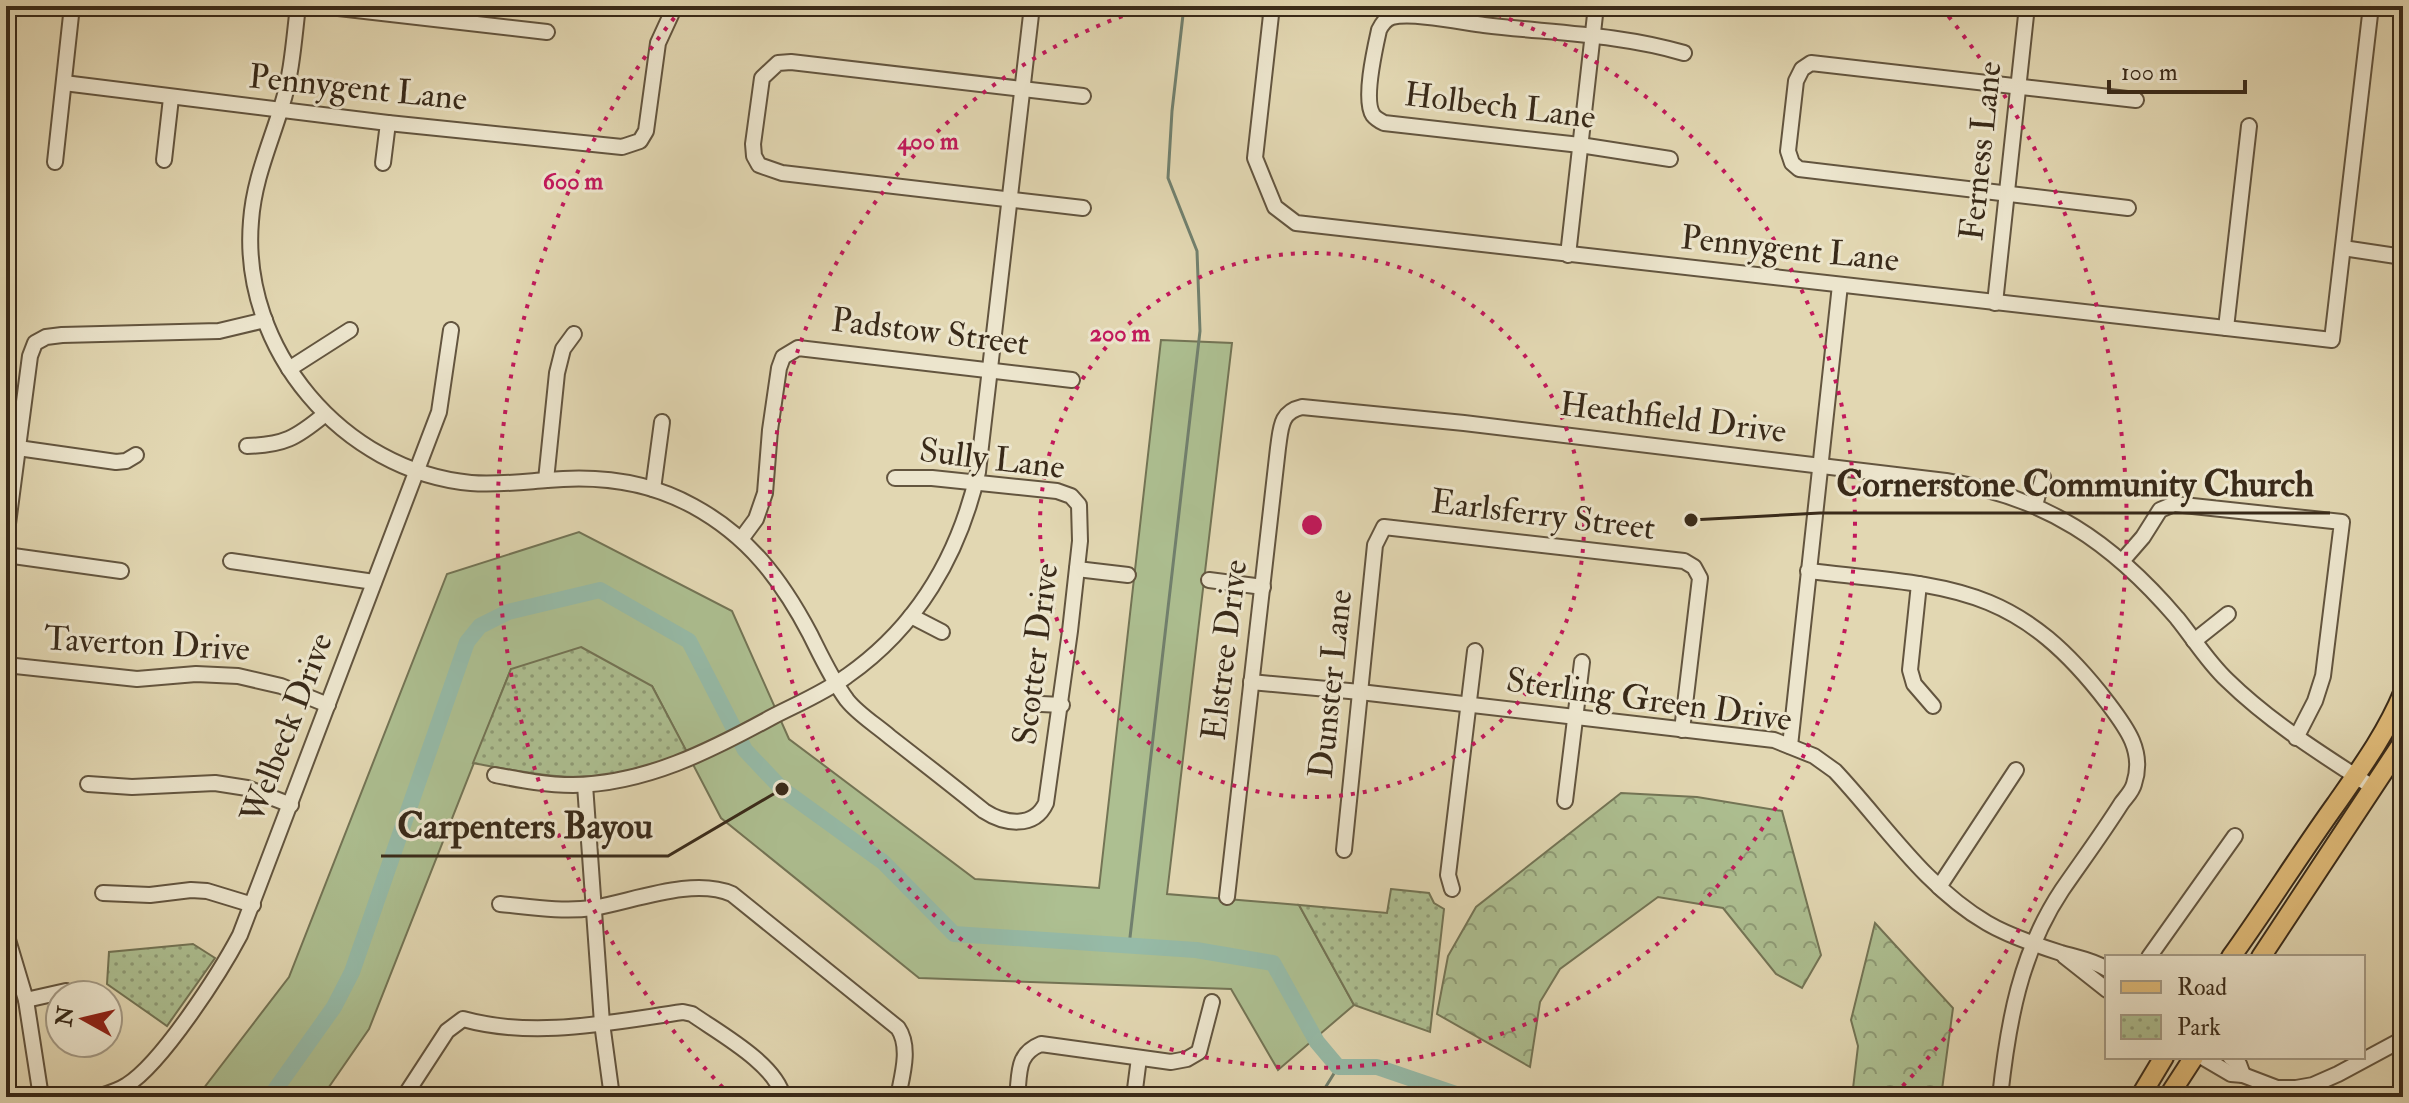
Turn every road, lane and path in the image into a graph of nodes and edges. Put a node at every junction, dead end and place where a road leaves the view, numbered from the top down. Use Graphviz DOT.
graph roads {
  1 [pos="72,6"];
  2 [pos="298,6"];
  3 [pos="321,6"];
  4 [pos="675,6"];
  5 [pos="1032,6"];
  6 [pos="1239,6"];
  7 [pos="1596,6"];
  8 [pos="2027,6"];
  9 [pos="2371,6"];
  10 [pos="1272,8"];
  11 [pos="547,32"];
  12 [pos="1593,37"];
  13 [pos="1684,53"];
  14 [pos="64,83"];
  15 [pos="2019,85"];
  16 [pos="1024,88"];
  17 [pos="1083,96"];
  18 [pos="171,98"];
  19 [pos="2136,100"];
  20 [pos="281,109"];
  21 [pos="388,123"];
  22 [pos="2249,126"];
  23 [pos="1580,145"];
  24 [pos="1670,159"];
  25 [pos="164,160"];
  26 [pos="55,162"];
  27 [pos="383,163"];
  28 [pos="2006,193"];
  29 [pos="1011,201"];
  30 [pos="1083,208"];
  31 [pos="2128,208"];
  32 [pos="2343,248"];
  33 [pos="1568,255"];
  34 [pos="2403,257"];
  35 [pos="1840,285"];
  36 [pos="1995,303"];
  37 [pos="265,320"];
  38 [pos="2226,328"];
  39 [pos="350,330"];
  40 [pos="451,330"];
  41 [pos="574,334"];
  42 [pos="289,369"];
  43 [pos="991,369"];
  44 [pos="1072,380"];
  45 [pos="1288,412"];
  46 [pos="324,415"];
  47 [pos="662,422"];
  48 [pos="247,446"];
  49 [pos="18,448"];
  50 [pos="136,455"];
  51 [pos="1820,466"];
  52 [pos="416,470"];
  53 [pos="2043,477"];
  54 [pos="895,478"];
  55 [pos="546,480"];
  56 [pos="976,483"];
  57 [pos="653,489"];
  58 [pos="8,498"];
  59 [pos="1079,504"];
  60 [pos="2035,505"];
  61 [pos="1384,527"];
  62 [pos="742,538"];
  63 [pos="6,539"];
  64 [pos="6,555"];
  65 [pos="2123,560"];
  66 [pos="231,561"];
  67 [pos="1077,569"];
  68 [pos="121,571"];
  69 [pos="1808,571"];
  70 [pos="1128,575"];
  71 [pos="1209,580"];
  72 [pos="374,582"];
  73 [pos="1919,584"];
  74 [pos="1263,587"];
  75 [pos="2228,614"];
  76 [pos="911,616"];
  77 [pos="942,632"];
  78 [pos="2194,641"];
  79 [pos="1475,651"];
  80 [pos="1582,662"];
  81 [pos="6,665"];
  82 [pos="1251,682"];
  83 [pos="836,683"];
  84 [pos="1360,692"];
  85 [pos="2403,693"];
  86 [pos="1041,704"];
  87 [pos="328,705"];
  88 [pos="1062,705"];
  89 [pos="1468,706"];
  90 [pos="1933,706"];
  91 [pos="1575,717"];
  92 [pos="1682,730"];
  93 [pos="2296,738"];
  94 [pos="2403,742"];
  95 [pos="1790,746"];
  96 [pos="2016,770"];
  97 [pos="495,775"];
  98 [pos="2357,777"];
  99 [pos="88,784"];
  100 [pos="585,785"];
  101 [pos="2374,788"];
  102 [pos="1565,801"];
  103 [pos="291,805"];
  104 [pos="2235,836"];
  105 [pos="1344,850"];
  106 [pos="1939,887"];
  107 [pos="1452,889"];
  108 [pos="103,893"];
  109 [pos="1227,897"];
  110 [pos="500,904"];
  111 [pos="253,905"];
  112 [pos="592,908"];
  113 [pos="6,933"];
  114 [pos="2034,943"];
  115 [pos="2061,953"];
  116 [pos="2150,955"];
  117 [pos="2232,955"];
  118 [pos="2262,955"];
  119 [pos="2105,968"];
  120 [pos="2105,988"];
  121 [pos="44,996"];
  122 [pos="26,1000"];
  123 [pos="1212,1002"];
  124 [pos="602,1023"];
  125 [pos="2403,1039"];
  126 [pos="1139,1058"];
  127 [pos="2365,1058"];
  128 [pos="2163,1059"];
  129 [pos="2193,1059"];
  130 [pos="2205,1059"];
  131 [pos="2233,1059"];
  132 [pos="2364,1059"];
  133 [pos="2243,1075"];
  134 [pos="41,1097"];
  135 [pos="97,1097"];
  136 [pos="404,1097"];
  137 [pos="612,1097"];
  138 [pos="783,1097"];
  139 [pos="898,1097"];
  140 [pos="1017,1097"];
  141 [pos="1134,1097"];
  142 [pos="2000,1097"];
  143 [pos="2140,1097"];
  144 [pos="2168,1097"];
  1 -- 14 [label="street"];
  2 -- 20 [label="street"];
  3 -- 11 [label="street"];
  4 -- 21 [label="street, Pennygent Lane"];
  5 -- 16 [label="street"];
  6 -- 10 [label="street"];
  7 -- 12 [label="street"];
  8 -- 15 [label="street, Ferness Lane"];
  9 -- 32 [label="street"];
  10 -- 33 [label="street, Pennygent Lane"];
  12 -- 13 [label="street"];
  12 -- 23 [label="street"];
  12 -- 23 [label="street, Holbech Lane"];
  14 -- 18 [label="street, Pennygent Lane"];
  14 -- 26 [label="street"];
  15 -- 19 [label="street"];
  15 -- 28 [label="street, Ferness Lane"];
  15 -- 28 [label="street"];
  16 -- 17 [label="street"];
  16 -- 29 [label="street"];
  16 -- 29 [label="street"];
  18 -- 20 [label="street, Pennygent Lane"];
  18 -- 25 [label="street"];
  20 -- 21 [label="street, Pennygent Lane"];
  20 -- 37 [label="street"];
  21 -- 27 [label="street"];
  22 -- 38 [label="street"];
  23 -- 24 [label="street, Holbech Lane"];
  23 -- 33 [label="street"];
  28 -- 31 [label="street"];
  28 -- 36 [label="street, Ferness Lane"];
  29 -- 30 [label="street"];
  29 -- 43 [label="street"];
  32 -- 34 [label="street"];
  32 -- 38 [label="street, Pennygent Lane"];
  33 -- 35 [label="street, Pennygent Lane"];
  35 -- 36 [label="street, Pennygent Lane"];
  35 -- 51 [label="street"];
  36 -- 38 [label="street, Pennygent Lane"];
  37 -- 42 [label="street"];
  37 -- 49 [label="street"];
  39 -- 42 [label="street"];
  40 -- 52 [label="street, Welbeck Drive"];
  41 -- 55 [label="street"];
  42 -- 46 [label="street"];
  43 -- 44 [label="street, Padstow Street"];
  43 -- 56 [label="street"];
  43 -- 62 [label="street, Padstow Street"];
  45 -- 51 [label="street, Heathfield Drive"];
  45 -- 74 [label="street, Elstree Drive"];
  46 -- 48 [label="street"];
  46 -- 52 [label="street"];
  47 -- 57 [label="street"];
  49 -- 50 [label="street"];
  49 -- 58 [label="street"];
  51 -- 60 [label="street, Heathfield Drive"];
  51 -- 69 [label="street"];
  52 -- 55 [label="street"];
  52 -- 72 [label="street, Welbeck Drive"];
  53 -- 60 [label="street"];
  54 -- 56 [label="street, Sully Lane"];
  55 -- 57 [label="street"];
  56 -- 59 [label="street, Sully Lane"];
  56 -- 76 [label="street"];
  57 -- 62 [label="street"];
  58 -- 63 [label="street"];
  59 -- 67 [label="street, Scotter Drive"];
  60 -- 65 [label="street, Heathfield Drive"];
  61 -- 84 [label="street, Dunster Lane"];
  61 -- 92 [label="street, Earlsferry Street"];
  62 -- 83 [label="street"];
  64 -- 68 [label="street"];
  65 -- 78 [label="street, Heathfield Drive"];
  65 -- 93 [label="street"];
  66 -- 72 [label="street"];
  67 -- 70 [label="street"];
  67 -- 88 [label="street, Scotter Drive"];
  69 -- 73 [label="street"];
  69 -- 95 [label="street"];
  71 -- 74 [label="street"];
  72 -- 87 [label="street, Welbeck Drive"];
  73 -- 90 [label="street"];
  73 -- 114 [label="street"];
  74 -- 82 [label="street, Elstree Drive"];
  75 -- 78 [label="street"];
  76 -- 77 [label="street"];
  76 -- 83 [label="street"];
  78 -- 93 [label="street, Heathfield Drive"];
  79 -- 89 [label="street"];
  80 -- 91 [label="street"];
  81 -- 87 [label="street, Taverton Drive"];
  82 -- 84 [label="street, Sterling Green Drive"];
  82 -- 109 [label="street, Elstree Drive"];
  83 -- 88 [label="street, Scotter Drive"];
  83 -- 100 [label="street"];
  84 -- 89 [label="street, Sterling Green Drive"];
  84 -- 105 [label="street, Dunster Lane"];
  85 -- 98 [label="main road"];
  86 -- 88 [label="street"];
  87 -- 103 [label="street, Welbeck Drive"];
  89 -- 91 [label="street, Sterling Green Drive"];
  89 -- 107 [label="street"];
  91 -- 92 [label="street, Sterling Green Drive"];
  91 -- 102 [label="street"];
  92 -- 95 [label="street, Sterling Green Drive"];
  93 -- 98 [label="street, Heathfield Drive"];
  94 -- 101 [label="main road"];
  95 -- 106 [label="street, Sterling Green Drive"];
  96 -- 106 [label="street"];
  97 -- 100 [label="street"];
  98 -- 101 [label="street, Heathfield Drive"];
  98 -- 117 [label="main road"];
  99 -- 103 [label="street"];
  100 -- 112 [label="street"];
  101 -- 118 [label="main road"];
  103 -- 111 [label="street, Welbeck Drive"];
  104 -- 116 [label="street"];
  106 -- 114 [label="street, Sterling Green Drive"];
  108 -- 111 [label="street"];
  110 -- 112 [label="street"];
  111 -- 135 [label="street, Welbeck Drive"];
  112 -- 124 [label="street"];
  112 -- 139 [label="street"];
  113 -- 122 [label="street"];
  114 -- 115 [label="street, Sterling Green Drive"];
  114 -- 142 [label="street"];
  115 -- 119 [label="street, Sterling Green Drive"];
  115 -- 120 [label="street, Sterling Green Drive"];
  121 -- 122 [label="street"];
  122 -- 134 [label="street"];
  123 -- 126 [label="street"];
  124 -- 136 [label="street"];
  124 -- 137 [label="street"];
  124 -- 138 [label="street"];
  125 -- 127 [label="street"];
  126 -- 140 [label="street"];
  126 -- 141 [label="street"];
  128 -- 143 [label="main road"];
  129 -- 144 [label="main road"];
  130 -- 133 [label="street"];
  131 -- 133 [label="street"];
  132 -- 133 [label="street"];
}
